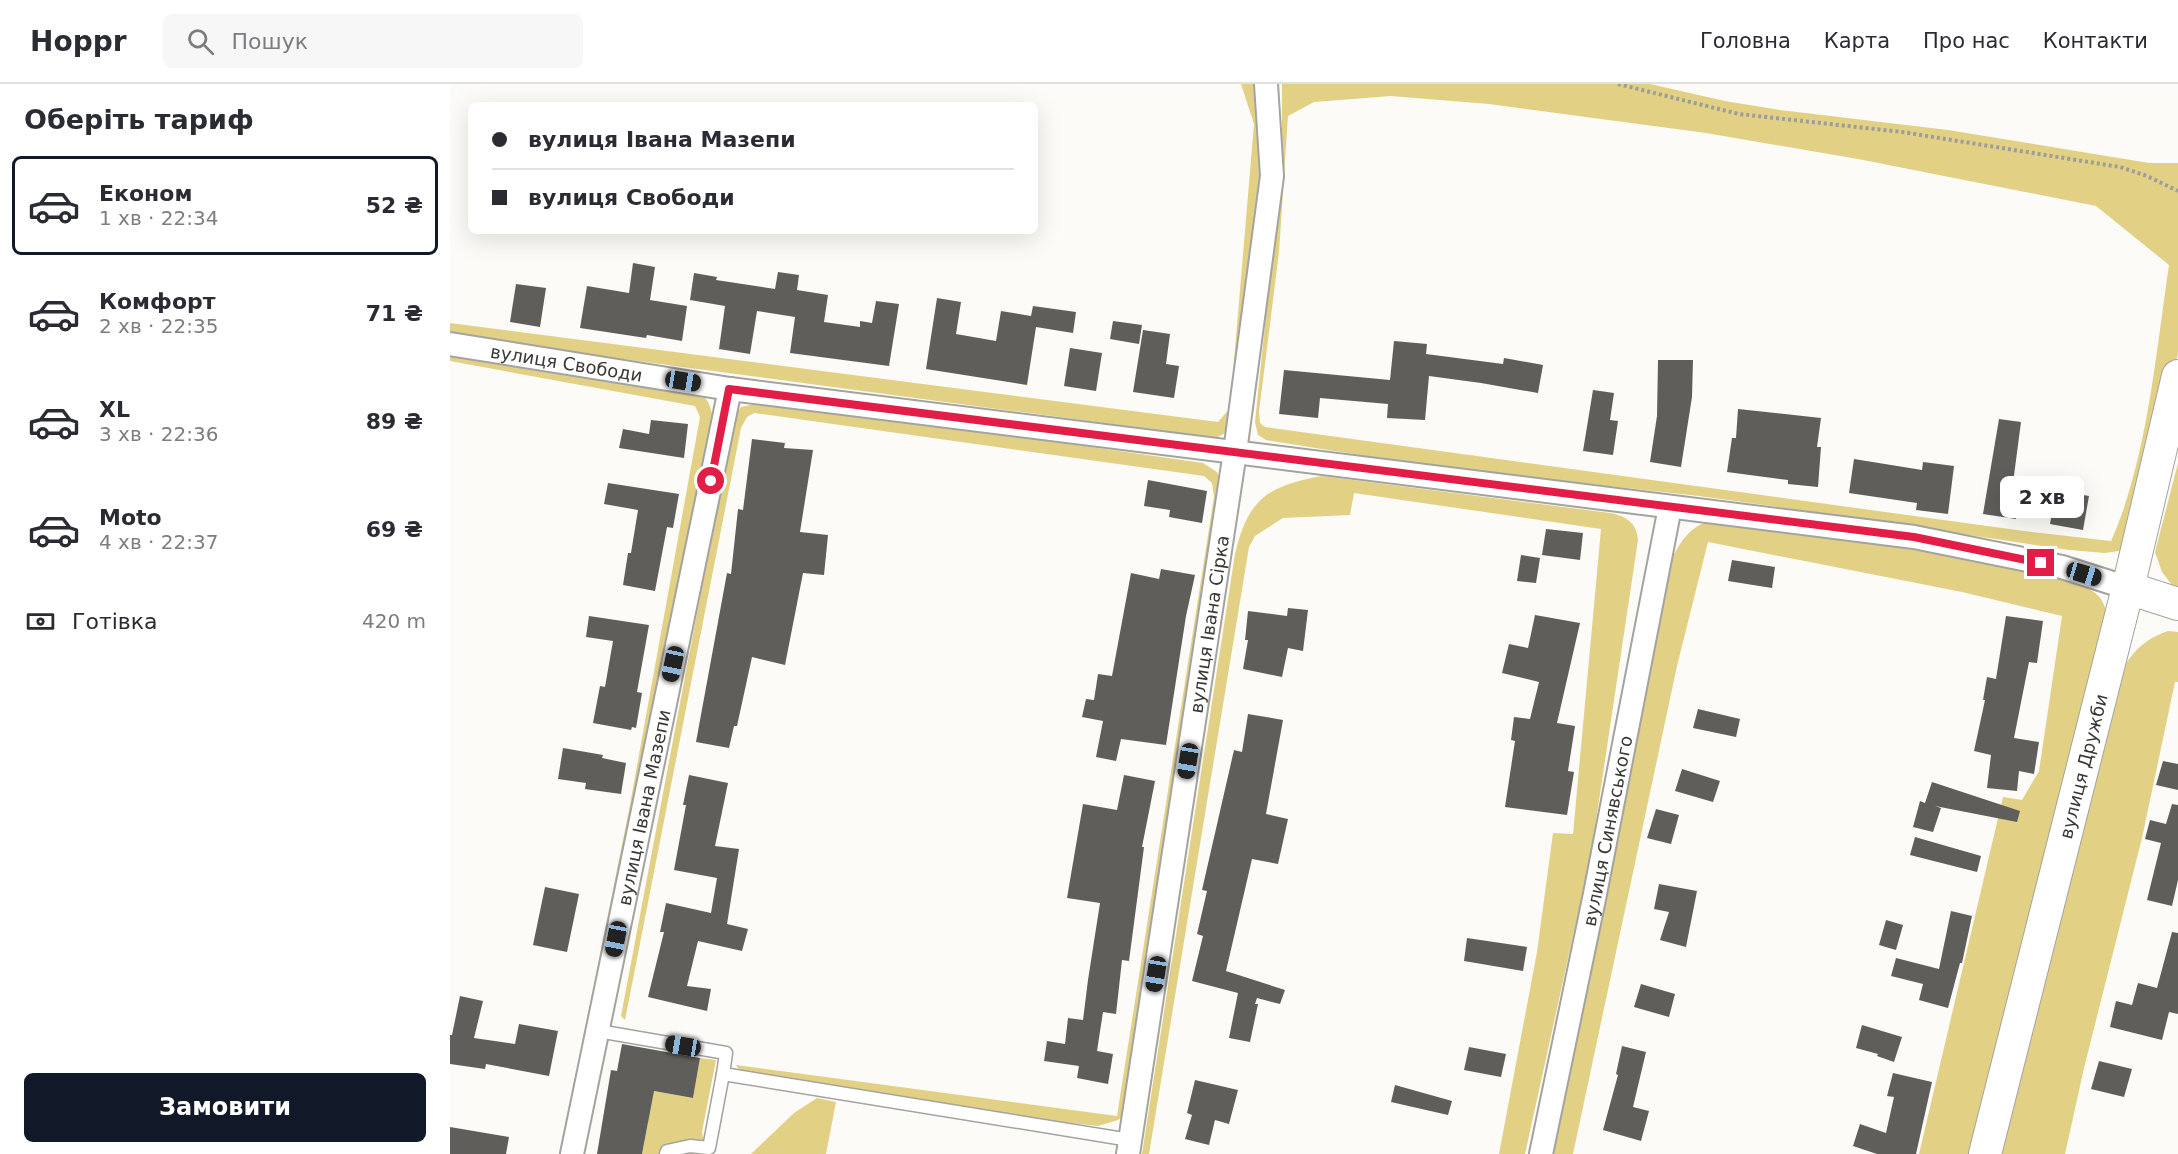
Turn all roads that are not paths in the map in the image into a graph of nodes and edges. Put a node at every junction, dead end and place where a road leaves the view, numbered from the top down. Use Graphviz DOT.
graph roads {
  1 [pos="1266,84"];
  2 [pos="450,344"];
  3 [pos="2178,376"];
  4 [pos="729,389"];
  5 [pos="1236,452"];
  6 [pos="1670,507"];
  7 [pos="2128,588"];
  8 [pos="2178,604"];
  9 [pos="598,1031"];
  10 [pos="723,1074"];
  11 [pos="1129,1147"];
  12 [pos="572,1154"];
  13 [pos="666,1154"];
  14 [pos="1541,1154"];
  15 [pos="1985,1154"];
  1 -- 5 [label="street, вулиця Івана Сірка"];
  2 -- 4 [label="street, вулиця Свободи"];
  3 -- 7 [label="street, вулиця Дружби"];
  4 -- 5 [label="street, вулиця Свободи"];
  4 -- 9 [label="street, вулиця Івана Мазепи"];
  5 -- 6 [label="street, вулиця Свободи"];
  5 -- 11 [label="street, вулиця Івана Сірка"];
  6 -- 7 [label="street, вулиця Свободи"];
  6 -- 14 [label="street, вулиця Синявського"];
  7 -- 8 [label="street, вулиця Свободи"];
  7 -- 15 [label="street, вулиця Дружби"];
  9 -- 10 [label="lane"];
  9 -- 12 [label="street, вулиця Івана Мазепи"];
  10 -- 11 [label="lane"];
  10 -- 13 [label="lane"];
}
